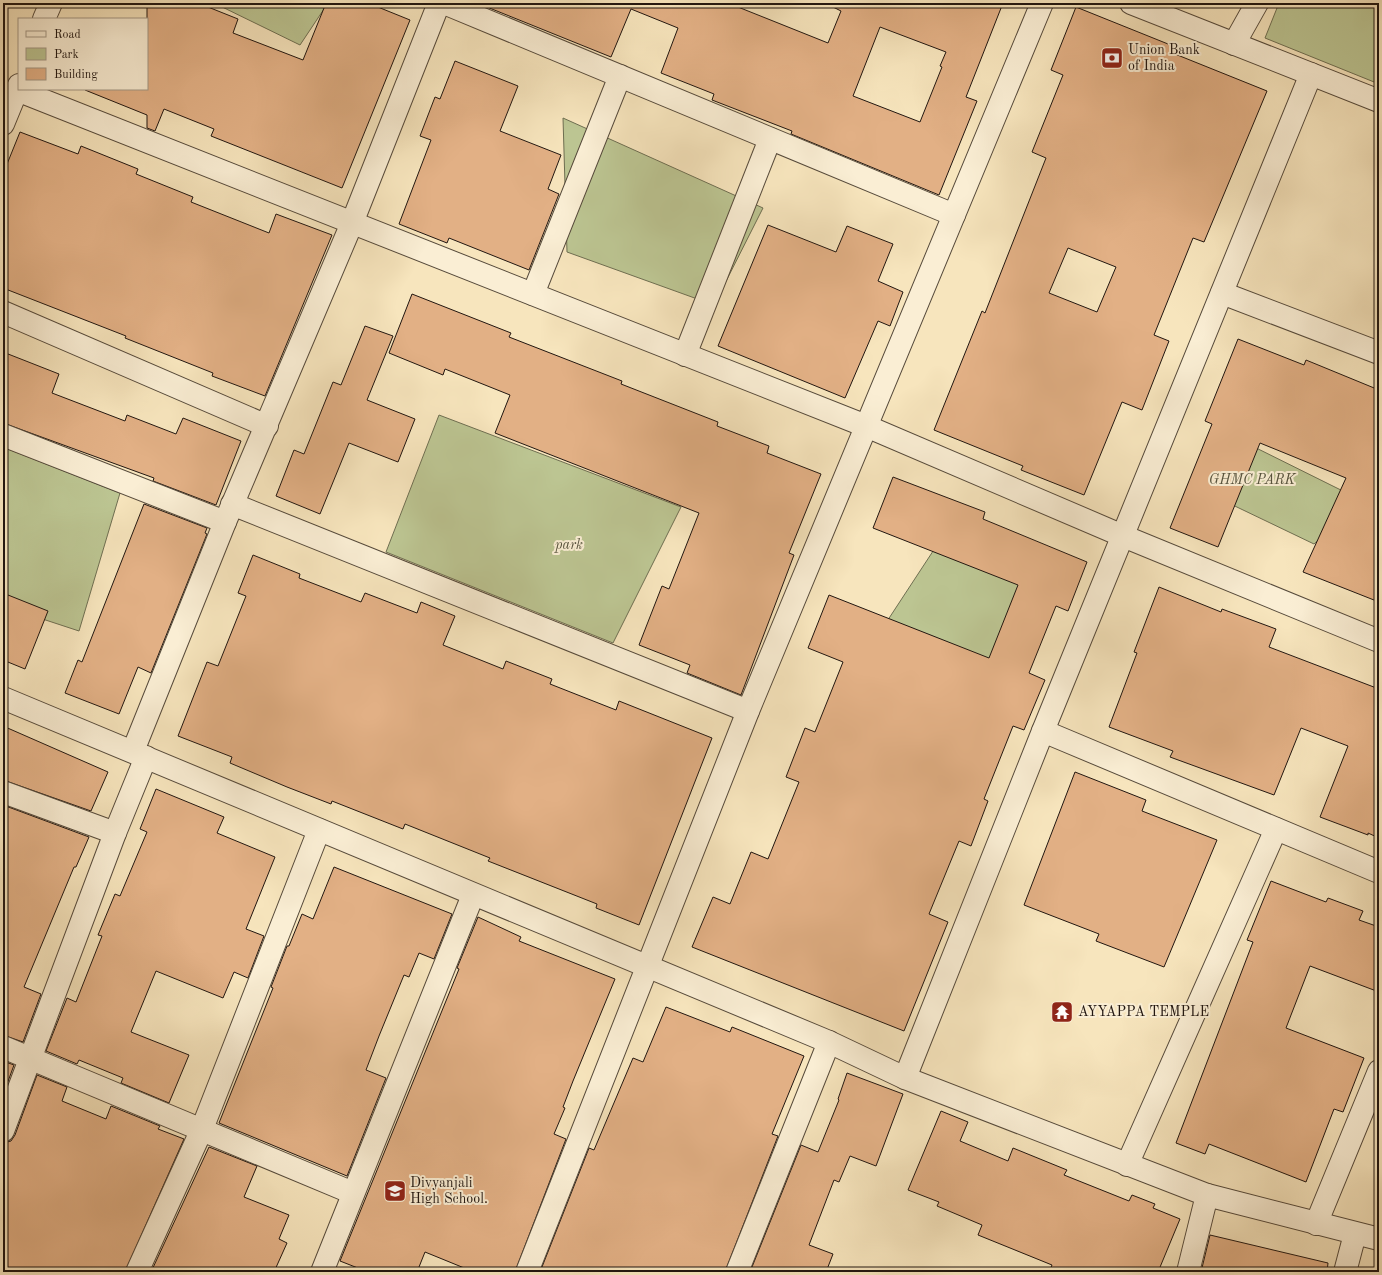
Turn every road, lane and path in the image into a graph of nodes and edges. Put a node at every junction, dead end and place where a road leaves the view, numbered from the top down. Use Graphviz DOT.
graph roads {
  1 [pos="51,3"];
  2 [pos="439,3"];
  3 [pos="444,3"];
  4 [pos="1042,3"];
  5 [pos="1130,3"];
  6 [pos="1257,3"];
  7 [pos="44,18"];
  8 [pos="1234,44"];
  9 [pos="1311,74"];
  10 [pos="620,76"];
  11 [pos="18,88"];
  12 [pos="23,90"];
  13 [pos="1379,101"];
  14 [pos="3,124"];
  15 [pos="770,139"];
  16 [pos="954,215"];
  17 [pos="352,223"];
  18 [pos="1222,293"];
  19 [pos="533,294"];
  20 [pos="3,312"];
  21 [pos="1379,353"];
  22 [pos="686,355"];
  23 [pos="267,426"];
  24 [pos="866,426"];
  25 [pos="3,435"];
  26 [pos="229,513"];
  27 [pos="1123,536"];
  28 [pos="1379,642"];
  29 [pos="3,698"];
  30 [pos="748,711"];
  31 [pos="1044,731"];
  32 [pos="139,754"];
  33 [pos="3,792"];
  34 [pos="1276,829"];
  35 [pos="319,830"];
  36 [pos="114,833"];
  37 [pos="1379,872"];
  38 [pos="472,895"];
  39 [pos="646,968"];
  40 [pos="829,1042"];
  41 [pos="3,1047"];
  42 [pos="31,1058"];
  43 [pos="1379,1071"];
  44 [pos="905,1078"];
  45 [pos="202,1129"];
  46 [pos="3,1131"];
  47 [pos="1127,1165"];
  48 [pos="353,1193"];
  49 [pos="1207,1195"];
  50 [pos="1316,1224"];
  51 [pos="1355,1234"];
  52 [pos="1379,1239"];
  53 [pos="137,1272"];
  54 [pos="322,1272"];
  55 [pos="527,1272"];
  56 [pos="737,1272"];
  57 [pos="1188,1272"];
  58 [pos="1345,1272"];
  1 -- 7 [label="street"];
  2 -- 17 [label="street"];
  3 -- 10 [label="street"];
  4 -- 16 [label="street"];
  5 -- 8 [label="street"];
  6 -- 8 [label="street"];
  8 -- 9 [label="street"];
  9 -- 13 [label="street"];
  9 -- 18 [label="street"];
  10 -- 15 [label="street"];
  10 -- 19 [label="street"];
  11 -- 14 [label="street"];
  12 -- 17 [label="street"];
  15 -- 16 [label="street"];
  15 -- 22 [label="street"];
  16 -- 24 [label="street"];
  17 -- 19 [label="street"];
  17 -- 23 [label="street"];
  18 -- 21 [label="street"];
  18 -- 27 [label="street"];
  19 -- 22 [label="street"];
  20 -- 23 [label="street"];
  22 -- 24 [label="street"];
  23 -- 26 [label="street"];
  24 -- 27 [label="street"];
  24 -- 30 [label="street"];
  25 -- 26 [label="street"];
  26 -- 30 [label="street"];
  26 -- 32 [label="street"];
  27 -- 28 [label="street"];
  27 -- 31 [label="street"];
  29 -- 32 [label="street"];
  30 -- 39 [label="street"];
  31 -- 34 [label="street"];
  31 -- 44 [label="street"];
  32 -- 35 [label="street"];
  32 -- 36 [label="street"];
  33 -- 36 [label="street"];
  34 -- 37 [label="street"];
  34 -- 47 [label="street"];
  35 -- 38 [label="street"];
  35 -- 45 [label="street"];
  36 -- 42 [label="street"];
  38 -- 39 [label="street"];
  38 -- 48 [label="street"];
  39 -- 40 [label="street"];
  39 -- 55 [label="street"];
  40 -- 44 [label="street"];
  40 -- 56 [label="street"];
  41 -- 42 [label="street"];
  42 -- 45 [label="street"];
  42 -- 46 [label="street"];
  43 -- 50 [label="street"];
  44 -- 47 [label="street"];
  45 -- 48 [label="street"];
  45 -- 53 [label="street"];
  47 -- 49 [label="street"];
  48 -- 54 [label="street"];
  49 -- 50 [label="street"];
  49 -- 57 [label="street"];
  50 -- 51 [label="street"];
  51 -- 52 [label="street"];
  51 -- 58 [label="street"];
}
